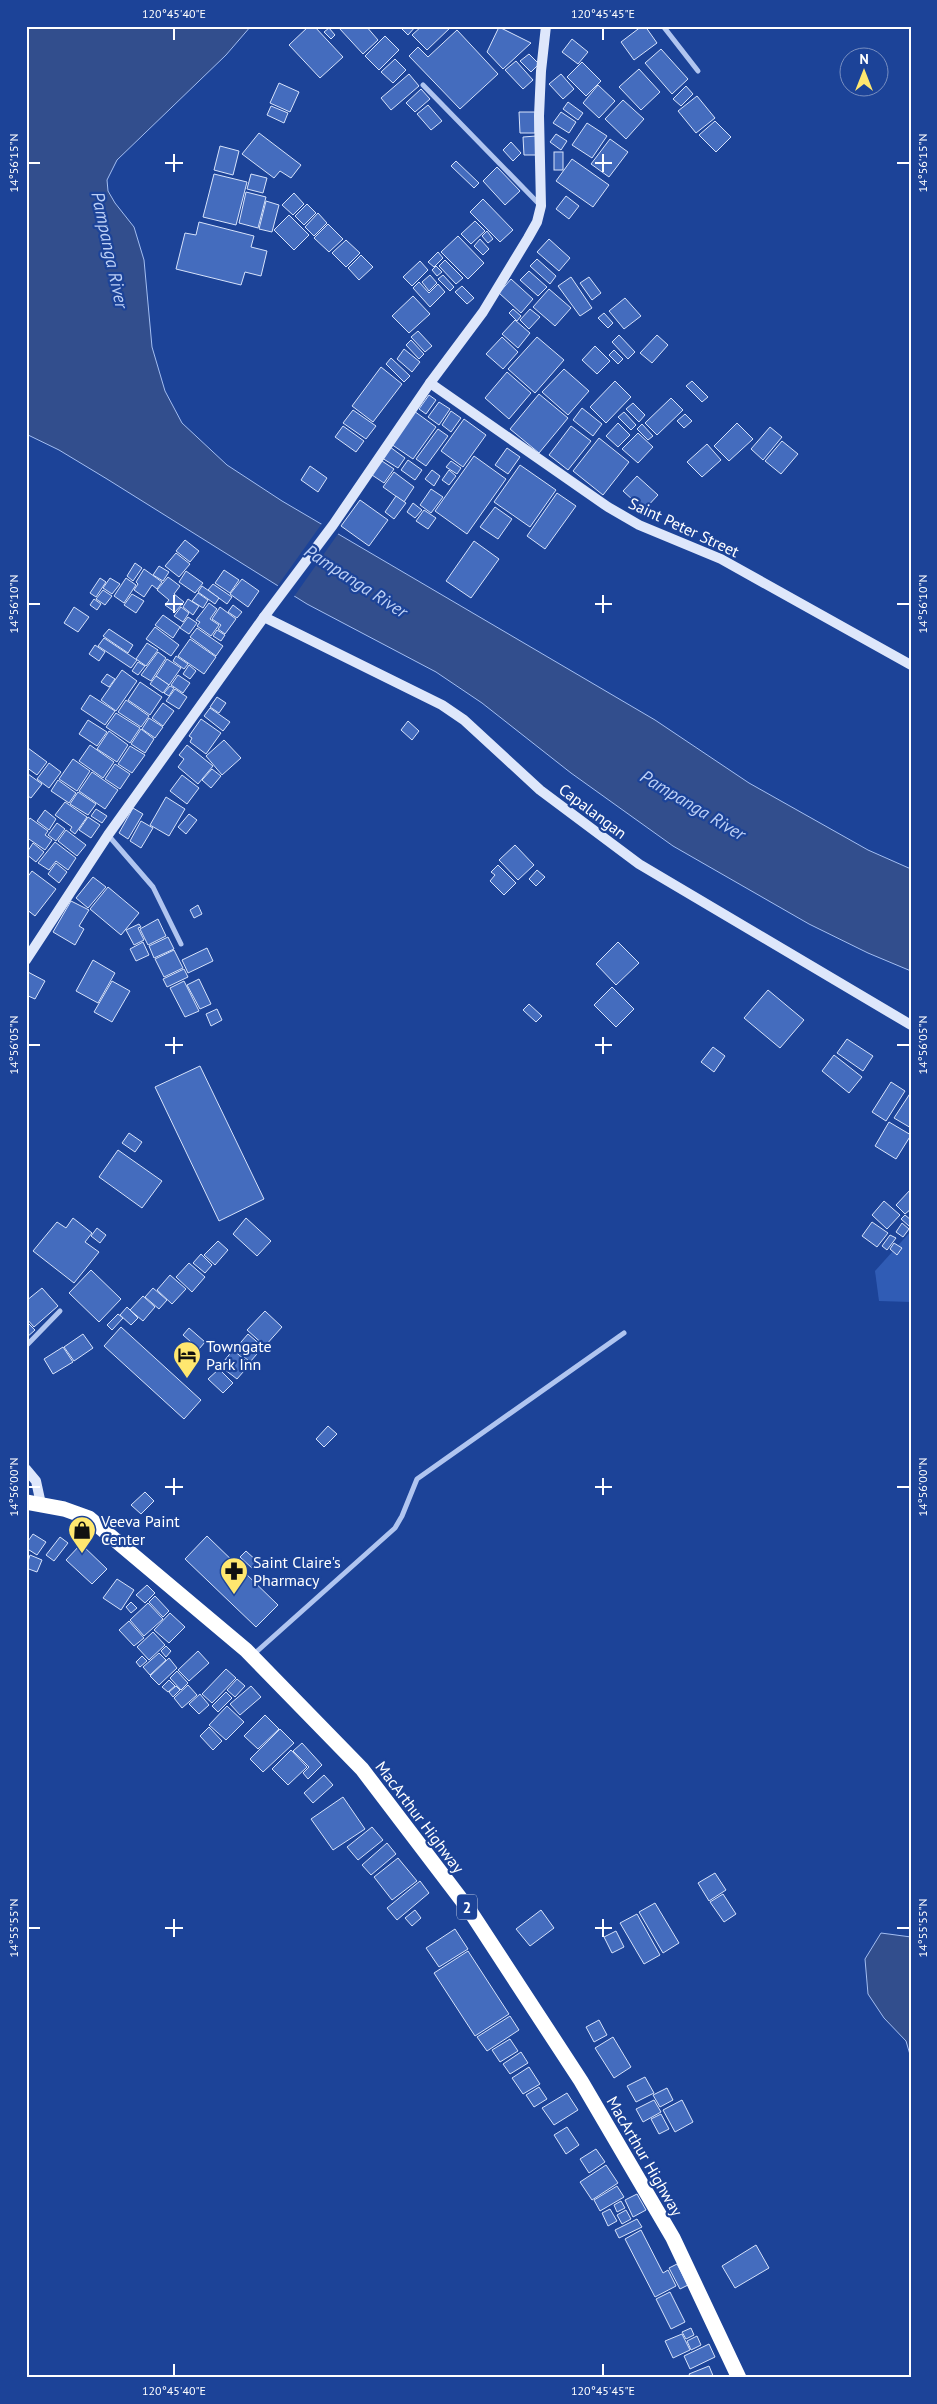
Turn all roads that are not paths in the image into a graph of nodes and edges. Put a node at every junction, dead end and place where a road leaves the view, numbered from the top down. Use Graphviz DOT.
graph roads {
  1 [pos="546,26"];
  2 [pos="663,26"];
  3 [pos="698,71"];
  4 [pos="423,85"];
  5 [pos="541,206"];
  6 [pos="430,383"];
  7 [pos="264,617"];
  8 [pos="911,665"];
  9 [pos="108,835"];
  10 [pos="181,944"];
  11 [pos="26,960"];
  12 [pos="911,1025"];
  13 [pos="60,1311"];
  14 [pos="624,1333"];
  15 [pos="26,1346"];
  16 [pos="26,1469"];
  17 [pos="34,1503"];
  18 [pos="252,1656"];
  19 [pos="739,2378"];
  1 -- 5 [label="main road"];
  2 -- 3 [label="street"];
  4 -- 5 [label="street"];
  5 -- 6 [label="main road"];
  6 -- 7 [label="main road"];
  6 -- 8 [label="main road, Saint Peter Street"];
  7 -- 9 [label="main road"];
  7 -- 12 [label="main road, Capalangan"];
  9 -- 10 [label="street"];
  9 -- 11 [label="main road"];
  13 -- 15 [label="street"];
  14 -- 18 [label="street"];
  16 -- 17 [label="main road, MacArthur Highway"];
  17 -- 18 [label="highway, MacArthur Highway / 2"];
  18 -- 19 [label="highway, MacArthur Highway / 2"];
}
